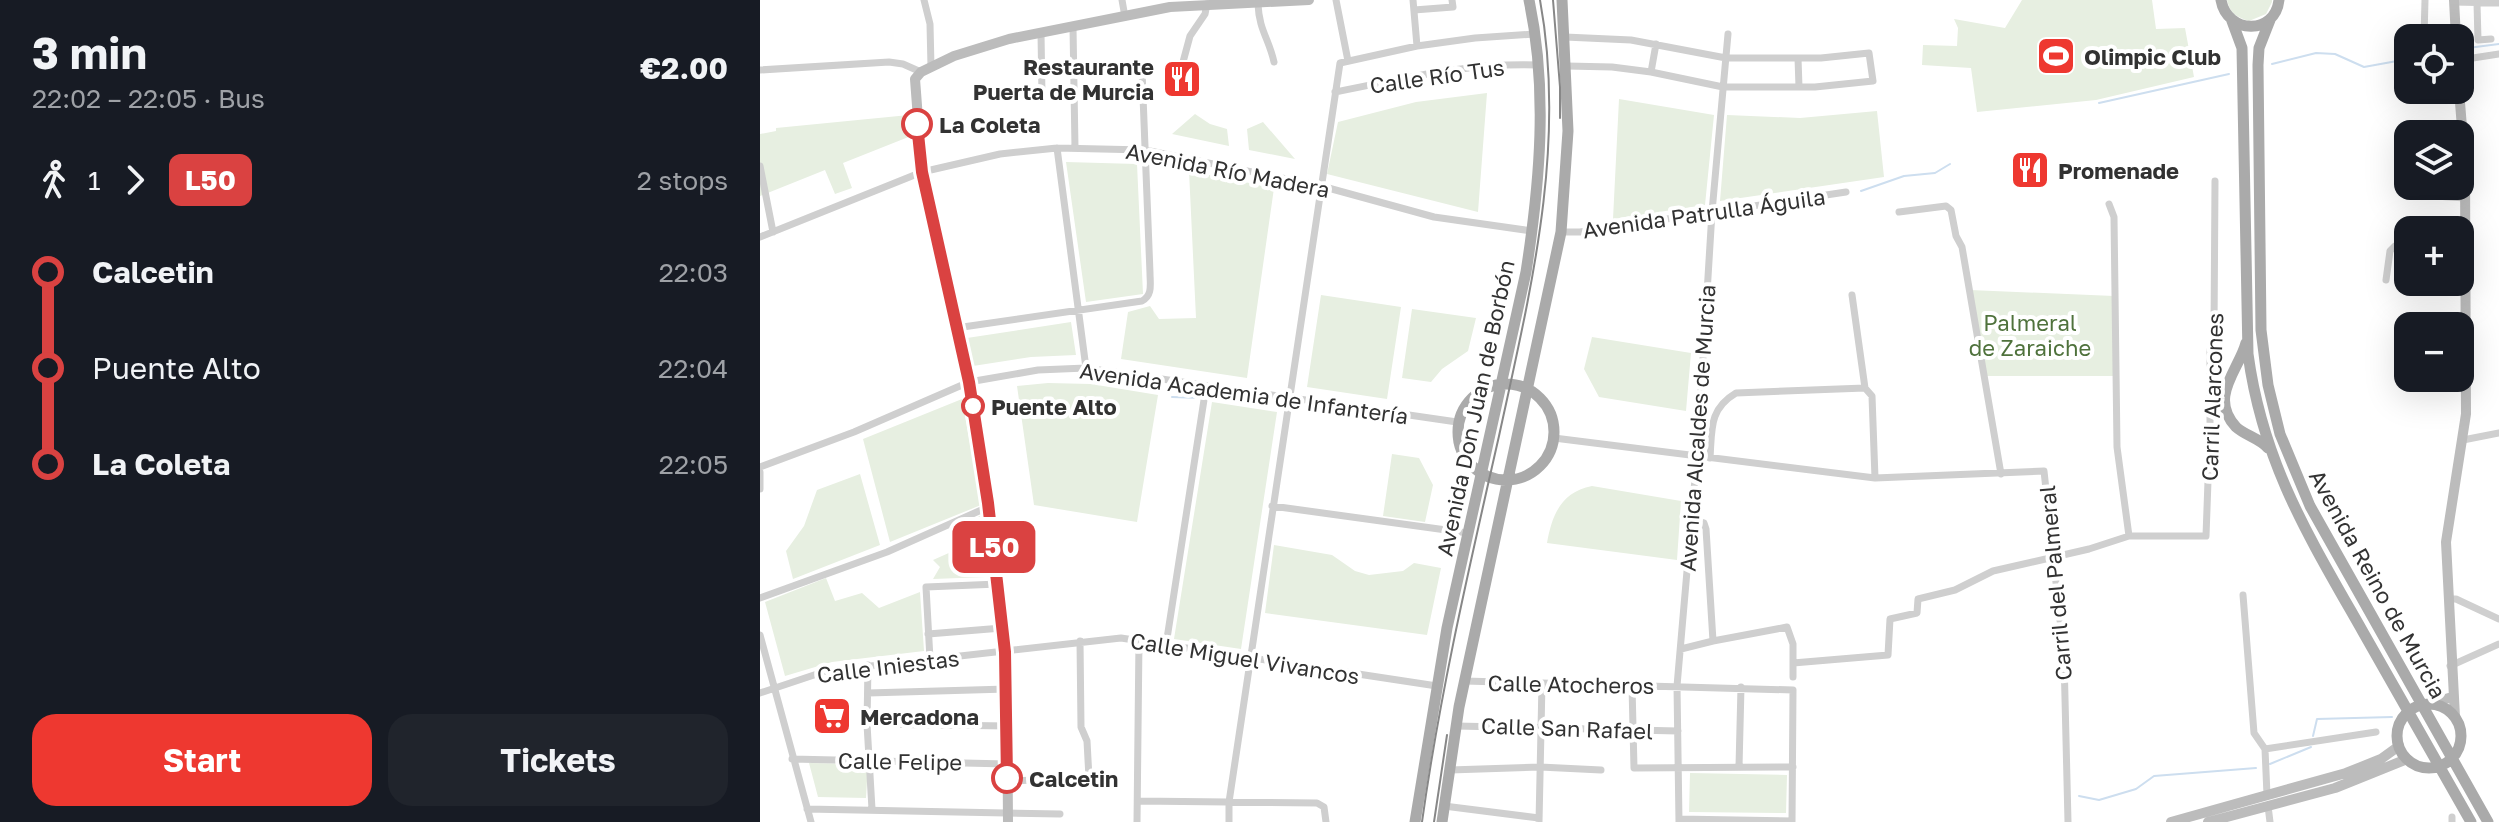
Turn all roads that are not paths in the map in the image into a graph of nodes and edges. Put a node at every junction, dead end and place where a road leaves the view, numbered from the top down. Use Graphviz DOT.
graph roads {
  1 [pos="1122,0"];
  2 [pos="1309,0"];
  3 [pos="1336,0"];
  4 [pos="1413,0"];
  5 [pos="1452,0"];
  6 [pos="1529,0"];
  7 [pos="1562,0"];
  8 [pos="2279,0"];
  9 [pos="2425,0"];
  10 [pos="2454,1"];
  11 [pos="925,2"];
  12 [pos="2219,2"];
  13 [pos="2477,3"];
  14 [pos="2499,3"];
  15 [pos="1207,4"];
  16 [pos="1258,4"];
  17 [pos="1414,10"];
  18 [pos="1125,17"];
  19 [pos="2270,20"];
  20 [pos="2232,21"];
  21 [pos="2424,24"];
  22 [pos="2455,24"];
  23 [pos="1073,27"];
  24 [pos="1041,33"];
  25 [pos="1535,34"];
  26 [pos="1728,34"];
  27 [pos="1565,37"];
  28 [pos="2491,39"];
  29 [pos="1656,44"];
  30 [pos="1417,46"];
  31 [pos="2499,54"];
  32 [pos="1726,58"];
  33 [pos="1798,58"];
  34 [pos="2474,59"];
  35 [pos="1348,61"];
  36 [pos="1183,62"];
  37 [pos="1274,62"];
  38 [pos="1539,65"];
  39 [pos="1567,66"];
  40 [pos="926,69"];
  41 [pos="760,70"];
  42 [pos="1142,71"];
  43 [pos="1651,72"];
  44 [pos="1723,87"];
  45 [pos="1799,87"];
  46 [pos="1335,92"];
  47 [pos="1042,96"];
  48 [pos="1057,148"];
  49 [pos="1075,148"];
  50 [pos="1145,150"];
  51 [pos="760,166"];
  52 [pos="922,172"];
  53 [pos="2215,181"];
  54 [pos="1321,186"];
  55 [pos="1846,192"];
  56 [pos="2109,204"];
  57 [pos="1712,212"];
  58 [pos="1899,212"];
  59 [pos="1532,231"];
  60 [pos="773,232"];
  61 [pos="1561,232"];
  62 [pos="760,237"];
  63 [pos="2394,247"];
  64 [pos="2386,280"];
  65 [pos="1852,295"];
  66 [pos="2465,296"];
  67 [pos="1077,311"];
  68 [pos="956,328"];
  69 [pos="2246,338"];
  70 [pos="1086,368"];
  71 [pos="969,382"];
  72 [pos="1502,383"];
  73 [pos="1206,387"];
  74 [pos="1865,388"];
  75 [pos="1529,389"];
  76 [pos="1288,399"];
  77 [pos="2276,418"];
  78 [pos="1457,422"];
  79 [pos="2499,433"];
  80 [pos="1554,438"];
  81 [pos="2463,440"];
  82 [pos="2267,443"];
  83 [pos="1697,456"];
  84 [pos="1710,458"];
  85 [pos="760,470"];
  86 [pos="1481,474"];
  87 [pos="2001,474"];
  88 [pos="1875,478"];
  89 [pos="1510,480"];
  90 [pos="760,489"];
  91 [pos="1272,506"];
  92 [pos="989,507"];
  93 [pos="1691,520"];
  94 [pos="1468,533"];
  95 [pos="2129,536"];
  96 [pos="2055,556"];
  97 [pos="998,584"];
  98 [pos="2243,595"];
  99 [pos="760,598"];
  100 [pos="2448,599"];
  101 [pos="2499,619"];
  102 [pos="1002,628"];
  103 [pos="928,634"];
  104 [pos="760,635"];
  105 [pos="1139,640"];
  106 [pos="1080,641"];
  107 [pos="1713,641"];
  108 [pos="2499,644"];
  109 [pos="1166,645"];
  110 [pos="1681,649"];
  111 [pos="1005,652"];
  112 [pos="930,659"];
  113 [pos="1250,660"];
  114 [pos="1793,663"];
  115 [pos="868,665"];
  116 [pos="2450,666"];
  117 [pos="1793,677"];
  118 [pos="1465,681"];
  119 [pos="1542,683"];
  120 [pos="1437,686"];
  121 [pos="1632,686"];
  122 [pos="1677,686"];
  123 [pos="773,687"];
  124 [pos="1741,687"];
  125 [pos="1007,689"];
  126 [pos="760,693"];
  127 [pos="868,693"];
  128 [pos="2452,697"];
  129 [pos="2426,704"];
  130 [pos="2408,712"];
  131 [pos="2455,717"];
  132 [pos="867,724"];
  133 [pos="1008,726"];
  134 [pos="1456,726"];
  135 [pos="1541,728"];
  136 [pos="1632,730"];
  137 [pos="1678,731"];
  138 [pos="2376,732"];
  139 [pos="2399,746"];
  140 [pos="2265,749"];
  141 [pos="2452,758"];
  142 [pos="792,759"];
  143 [pos="2407,759"];
  144 [pos="869,761"];
  145 [pos="1007,764"];
  146 [pos="1678,765"];
  147 [pos="2439,766"];
  148 [pos="1540,767"];
  149 [pos="1739,767"];
  150 [pos="1793,767"];
  151 [pos="1450,770"];
  152 [pos="1601,770"];
  153 [pos="1007,781"];
  154 [pos="2267,800"];
  155 [pos="1138,801"];
  156 [pos="1229,802"];
  157 [pos="1444,806"];
  158 [pos="807,809"];
  159 [pos="872,809"];
  160 [pos="1477,810"];
  161 [pos="913,811"];
  162 [pos="1060,814"];
  163 [pos="1008,818"];
  164 [pos="1539,820"];
  165 [pos="1679,821"];
  166 [pos="1737,821"];
  167 [pos="1792,821"];
  168 [pos="811,822"];
  169 [pos="913,822"];
  170 [pos="1137,822"];
  171 [pos="1229,822"];
  172 [pos="1326,822"];
  173 [pos="1415,822"];
  174 [pos="1442,822"];
  175 [pos="1476,822"];
  176 [pos="2068,822"];
  177 [pos="2171,822"];
  178 [pos="2208,822"];
  179 [pos="2270,822"];
  180 [pos="2471,822"];
  181 [pos="2488,822"];
  1 -- 18 [label="street"];
  2 -- 16 [label="street"];
  3 -- 35 [label="street"];
  4 -- 17 [label="street"];
  5 -- 17 [label="street"];
  6 -- 25 [label="main road, Avenida Don Juan de Borbón"];
  7 -- 27 [label="main road"];
  8 -- 19 [label="main road, Avenida Reino de Murcia"];
  9 -- 21 [label="street"];
  10 -- 13 [label="street"];
  10 -- 22 [label="street"];
  11 -- 40 [label="street"];
  12 -- 20 [label="main road, Avenida Reino de Murcia"];
  13 -- 14 [label="street"];
  13 -- 28 [label="street"];
  15 -- 16 [label="street"];
  15 -- 18 [label="street"];
  15 -- 36 [label="street"];
  16 -- 37 [label="street"];
  17 -- 30 [label="street"];
  18 -- 23 [label="street"];
  19 -- 20 [label="main road"];
  19 -- 77 [label="main road, Avenida Reino de Murcia"];
  20 -- 69 [label="main road, Avenida Reino de Murcia"];
  23 -- 24 [label="street"];
  23 -- 49 [label="street"];
  24 -- 40 [label="street"];
  24 -- 47 [label="street"];
  25 -- 30 [label="street"];
  25 -- 38 [label="main road, Avenida Don Juan de Borbón"];
  26 -- 32 [label="street, Avenida Alcaldes de Murcia"];
  27 -- 29 [label="street"];
  27 -- 39 [label="main road"];
  29 -- 32 [label="street"];
  29 -- 43 [label="street"];
  30 -- 35 [label="street"];
  31 -- 34 [label="street"];
  32 -- 33 [label="street"];
  32 -- 44 [label="street, Avenida Alcaldes de Murcia"];
  33 -- 45 [label="street"];
  33 -- 45 [label="street"];
  35 -- 46 [label="street"];
  38 -- 46 [label="street, Calle Río Tus"];
  38 -- 59 [label="main road, Avenida Don Juan de Borbón"];
  39 -- 43 [label="street"];
  39 -- 61 [label="main road"];
  40 -- 41 [label="street"];
  40 -- 52 [label="street"];
  42 -- 50 [label="street"];
  43 -- 44 [label="street"];
  44 -- 45 [label="street"];
  44 -- 57 [label="street, Avenida Alcaldes de Murcia"];
  46 -- 54 [label="street"];
  48 -- 49 [label="street, Avenida Río Madera"];
  48 -- 52 [label="street, Avenida Río Madera"];
  48 -- 67 [label="street"];
  49 -- 50 [label="street, Avenida Río Madera"];
  50 -- 54 [label="street, Avenida Río Madera"];
  50 -- 67 [label="street"];
  51 -- 60 [label="street"];
  52 -- 60 [label="street, Avenida Río Madera"];
  52 -- 68 [label="street"];
  53 -- 95 [label="street, Carril Alarcones"];
  54 -- 59 [label="street, Avenida Río Madera"];
  54 -- 76 [label="street"];
  55 -- 57 [label="street, Avenida Patrulla Águila"];
  56 -- 95 [label="street"];
  57 -- 61 [label="street, Avenida Patrulla Águila"];
  57 -- 83 [label="street, Avenida Alcaldes de Murcia"];
  58 -- 87 [label="street"];
  59 -- 72 [label="main road, Avenida Don Juan de Borbón"];
  60 -- 62 [label="street, Avenida Río Madera"];
  61 -- 75 [label="main road"];
  63 -- 64 [label="street"];
  65 -- 74 [label="street"];
  66 -- 81 [label="street"];
  67 -- 68 [label="street"];
  67 -- 70 [label="street"];
  68 -- 71 [label="street"];
  69 -- 82 [label="main road, Avenida Reino de Murcia"];
  69 -- 82 [label="main road"];
  70 -- 71 [label="street, Avenida Academia de Infantería"];
  70 -- 73 [label="street, Avenida Academia de Infantería"];
  71 -- 85 [label="street, Avenida Academia de Infantería"];
  71 -- 92 [label="street"];
  72 -- 75 [label="main road"];
  72 -- 78 [label="main road"];
  72 -- 86 [label="main road, Avenida Don Juan de Borbón"];
  73 -- 76 [label="street, Avenida Academia de Infantería"];
  73 -- 109 [label="street"];
  74 -- 84 [label="street"];
  74 -- 88 [label="street"];
  75 -- 80 [label="main road"];
  75 -- 89 [label="main road"];
  76 -- 78 [label="street, Avenida Academia de Infantería"];
  76 -- 91 [label="street"];
  77 -- 82 [label="main road"];
  77 -- 129 [label="main road, Avenida Reino de Murcia"];
  78 -- 86 [label="main road"];
  79 -- 81 [label="street"];
  80 -- 83 [label="street"];
  80 -- 89 [label="main road"];
  81 -- 100 [label="street"];
  82 -- 130 [label="main road, Avenida Reino de Murcia"];
  83 -- 84 [label="street"];
  83 -- 93 [label="street, Avenida Alcaldes de Murcia"];
  84 -- 88 [label="street"];
  85 -- 90 [label="street"];
  86 -- 89 [label="main road"];
  86 -- 94 [label="main road, Avenida Don Juan de Borbón"];
  87 -- 88 [label="street"];
  87 -- 96 [label="street, Carril del Palmeral"];
  89 -- 118 [label="main road"];
  91 -- 94 [label="street"];
  91 -- 113 [label="street"];
  92 -- 97 [label="street"];
  92 -- 99 [label="street"];
  93 -- 107 [label="street"];
  93 -- 110 [label="street, Avenida Alcaldes de Murcia"];
  94 -- 120 [label="main road, Avenida Don Juan de Borbón"];
  95 -- 96 [label="street, Carril Alarcones"];
  96 -- 114 [label="street, Carril Alarcones"];
  96 -- 176 [label="street, Carril del Palmeral"];
  97 -- 102 [label="street"];
  97 -- 103 [label="street"];
  98 -- 140 [label="street"];
  100 -- 101 [label="street"];
  100 -- 116 [label="street"];
  102 -- 103 [label="street"];
  102 -- 111 [label="street"];
  103 -- 112 [label="street"];
  104 -- 123 [label="street"];
  105 -- 106 [label="street, Calle Miguel Vivancos"];
  105 -- 109 [label="street, Calle Miguel Vivancos"];
  105 -- 155 [label="street"];
  106 -- 111 [label="street, Calle Miguel Vivancos"];
  106 -- 153 [label="street"];
  107 -- 110 [label="street"];
  107 -- 114 [label="street"];
  108 -- 116 [label="street"];
  109 -- 113 [label="street, Calle Miguel Vivancos"];
  110 -- 122 [label="street, Avenida Alcaldes de Murcia"];
  111 -- 112 [label="street, Calle Iniestas"];
  111 -- 125 [label="street"];
  112 -- 115 [label="street, Calle Iniestas"];
  113 -- 120 [label="street, Calle Miguel Vivancos"];
  113 -- 156 [label="street"];
  114 -- 117 [label="street"];
  115 -- 123 [label="street, Calle Iniestas"];
  115 -- 127 [label="street"];
  116 -- 128 [label="street"];
  118 -- 119 [label="street, Calle Atocheros"];
  118 -- 134 [label="main road"];
  119 -- 121 [label="street, Calle Atocheros"];
  119 -- 135 [label="street"];
  120 -- 173 [label="main road, Avenida Don Juan de Borbón"];
  121 -- 122 [label="street, Calle Atocheros"];
  121 -- 136 [label="street"];
  122 -- 124 [label="street, Calle Atocheros"];
  122 -- 137 [label="street, Avenida Alcaldes de Murcia"];
  123 -- 126 [label="street, Calle Iniestas"];
  123 -- 142 [label="street"];
  124 -- 149 [label="street"];
  124 -- 150 [label="street, Calle Atocheros"];
  125 -- 127 [label="street"];
  125 -- 133 [label="street"];
  127 -- 132 [label="street"];
  128 -- 129 [label="street"];
  128 -- 131 [label="street"];
  129 -- 130 [label="main road"];
  129 -- 131 [label="main road"];
  129 -- 141 [label="main road, Avenida Reino de Murcia"];
  130 -- 139 [label="main road"];
  130 -- 147 [label="main road, Avenida Reino de Murcia"];
  131 -- 141 [label="main road"];
  132 -- 133 [label="street"];
  132 -- 144 [label="street"];
  133 -- 145 [label="street"];
  134 -- 135 [label="street, Calle San Rafael"];
  134 -- 151 [label="main road"];
  135 -- 136 [label="street, Calle San Rafael"];
  135 -- 148 [label="street"];
  136 -- 137 [label="street, Calle San Rafael"];
  136 -- 146 [label="street"];
  137 -- 146 [label="street, Avenida Alcaldes de Murcia"];
  138 -- 140 [label="street"];
  139 -- 143 [label="main road"];
  139 -- 154 [label="street"];
  140 -- 154 [label="street"];
  141 -- 147 [label="main road"];
  141 -- 181 [label="main road, Avenida Reino de Murcia"];
  142 -- 144 [label="street, Calle Felipe"];
  142 -- 158 [label="street"];
  143 -- 147 [label="main road"];
  143 -- 154 [label="street"];
  144 -- 145 [label="street, Calle Felipe"];
  144 -- 159 [label="street"];
  145 -- 153 [label="street"];
  146 -- 149 [label="street"];
  146 -- 165 [label="street, Avenida Alcaldes de Murcia"];
  147 -- 180 [label="main road, Avenida Reino de Murcia"];
  148 -- 151 [label="street"];
  148 -- 152 [label="street"];
  148 -- 164 [label="street"];
  149 -- 150 [label="street"];
  150 -- 167 [label="street"];
  151 -- 157 [label="main road"];
  153 -- 163 [label="street"];
  154 -- 177 [label="street"];
  154 -- 178 [label="street"];
  154 -- 179 [label="street"];
  155 -- 156 [label="street"];
  155 -- 170 [label="street"];
  156 -- 171 [label="street"];
  156 -- 172 [label="street"];
  157 -- 160 [label="street"];
  157 -- 174 [label="main road"];
  158 -- 159 [label="street"];
  158 -- 168 [label="street"];
  159 -- 161 [label="street"];
  160 -- 164 [label="street"];
  160 -- 175 [label="street"];
  161 -- 163 [label="street"];
  161 -- 169 [label="street"];
  162 -- 163 [label="street"];
  165 -- 166 [label="street"];
  166 -- 167 [label="street"];
}
